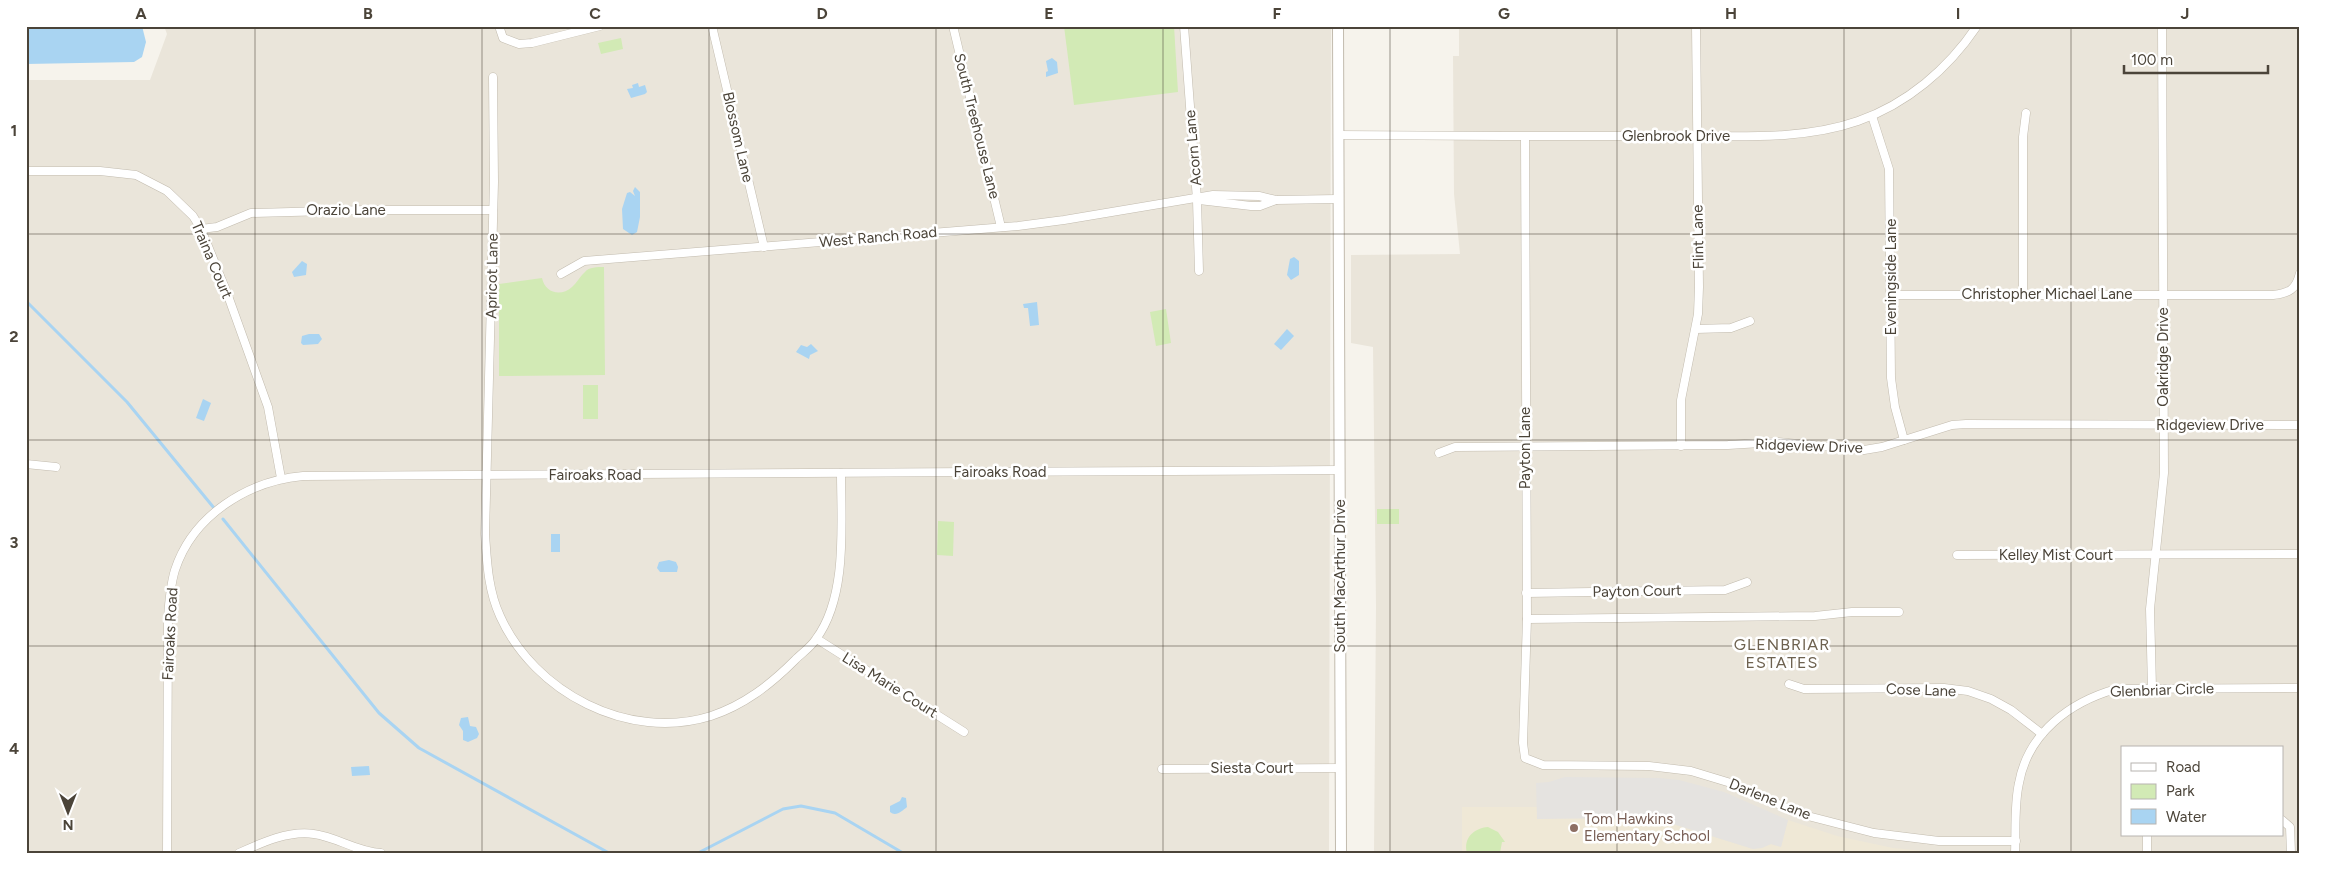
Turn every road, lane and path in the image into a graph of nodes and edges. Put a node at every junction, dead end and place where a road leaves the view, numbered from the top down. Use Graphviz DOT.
graph roads {
  1 [pos="499,26"];
  2 [pos="600,26"];
  3 [pos="712,26"];
  4 [pos="953,26"];
  5 [pos="1184,26"];
  6 [pos="1338,26"];
  7 [pos="1696,26"];
  8 [pos="1977,26"];
  9 [pos="2162,26"];
  10 [pos="493,77"];
  11 [pos="2026,112"];
  12 [pos="1872,116"];
  13 [pos="1338,135"];
  14 [pos="1525,136"];
  15 [pos="1696,136"];
  16 [pos="26,171"];
  17 [pos="1238,195"];
  18 [pos="1337,199"];
  19 [pos="1197,200"];
  20 [pos="1276,200"];
  21 [pos="1238,205"];
  22 [pos="493,210"];
  23 [pos="1001,227"];
  24 [pos="201,229"];
  25 [pos="764,247"];
  26 [pos="1199,271"];
  27 [pos="2300,273"];
  28 [pos="560,274"];
  29 [pos="2023,294"];
  30 [pos="2163,294"];
  31 [pos="1891,295"];
  32 [pos="1750,321"];
  33 [pos="1696,329"];
  34 [pos="2163,425"];
  35 [pos="2300,425"];
  36 [pos="1904,440"];
  37 [pos="1525,446"];
  38 [pos="1682,446"];
  39 [pos="1439,453"];
  40 [pos="26,464"];
  41 [pos="56,467"];
  42 [pos="1339,470"];
  43 [pos="841,473"];
  44 [pos="488,476"];
  45 [pos="281,478"];
  46 [pos="2300,554"];
  47 [pos="1957,555"];
  48 [pos="2154,555"];
  49 [pos="1747,582"];
  50 [pos="1526,592"];
  51 [pos="1899,612"];
  52 [pos="1527,619"];
  53 [pos="817,639"];
  54 [pos="1789,684"];
  55 [pos="2152,688"];
  56 [pos="2300,688"];
  57 [pos="964,732"];
  58 [pos="2042,734"];
  59 [pos="1525,758"];
  60 [pos="1341,768"];
  61 [pos="1162,769"];
  62 [pos="2284,822"];
  63 [pos="2147,836"];
  64 [pos="2016,841"];
  65 [pos="167,853"];
  66 [pos="239,853"];
  67 [pos="381,853"];
  68 [pos="1341,853"];
  69 [pos="2015,853"];
  70 [pos="2147,853"];
  71 [pos="2291,853"];
  1 -- 2 [label="street"];
  3 -- 25 [label="street, Blossom Lane"];
  4 -- 23 [label="street, South Treehouse Lane"];
  5 -- 19 [label="street, Acorn Lane"];
  6 -- 13 [label="street"];
  7 -- 15 [label="street, Flint Lane"];
  8 -- 12 [label="street, Glenbrook Drive"];
  9 -- 30 [label="street, Oakridge Drive"];
  10 -- 22 [label="street, Apricot Lane"];
  11 -- 29 [label="street"];
  12 -- 15 [label="street, Glenbrook Drive"];
  12 -- 31 [label="street, Eveningside Lane"];
  13 -- 14 [label="street, Glenbrook Drive"];
  13 -- 18 [label="street"];
  14 -- 15 [label="street, Glenbrook Drive"];
  14 -- 37 [label="street, Payton Lane"];
  15 -- 33 [label="street, Flint Lane"];
  16 -- 24 [label="street, Traina Court"];
  17 -- 19 [label="street, West Ranch Road"];
  17 -- 20 [label="street, West Ranch Road"];
  17 -- 21 [label="street"];
  18 -- 20 [label="street, West Ranch Road"];
  18 -- 42 [label="street, South MacArthur Drive"];
  19 -- 21 [label="street, West Ranch Road"];
  19 -- 23 [label="street, West Ranch Road"];
  19 -- 26 [label="street, Acorn Lane"];
  20 -- 21 [label="street, West Ranch Road"];
  22 -- 24 [label="street, Orazio Lane"];
  22 -- 44 [label="street, Apricot Lane"];
  23 -- 25 [label="street, West Ranch Road"];
  24 -- 45 [label="street, Traina Court"];
  25 -- 28 [label="street, West Ranch Road"];
  27 -- 30 [label="street, Christopher Michael Lane"];
  29 -- 30 [label="street, Christopher Michael Lane"];
  29 -- 31 [label="street, Christopher Michael Lane"];
  30 -- 34 [label="street, Oakridge Drive"];
  31 -- 36 [label="street, Eveningside Lane"];
  32 -- 33 [label="street"];
  33 -- 38 [label="street, Flint Lane"];
  34 -- 35 [label="street, Ridgeview Drive"];
  34 -- 36 [label="street, Ridgeview Drive"];
  34 -- 48 [label="street, Oakridge Drive"];
  36 -- 38 [label="street, Ridgeview Drive"];
  37 -- 38 [label="street, Ridgeview Drive"];
  37 -- 39 [label="street, Ridgeview Drive"];
  37 -- 50 [label="street, Payton Lane"];
  40 -- 41 [label="street"];
  42 -- 43 [label="street, Fairoaks Road"];
  42 -- 60 [label="street, South MacArthur Drive"];
  43 -- 44 [label="street, Fairoaks Road"];
  43 -- 53 [label="street"];
  44 -- 45 [label="street, Fairoaks Road"];
  44 -- 53 [label="street, Apricot Lane"];
  45 -- 65 [label="street, Fairoaks Road"];
  46 -- 48 [label="street, Kelley Mist Court"];
  47 -- 48 [label="street, Kelley Mist Court"];
  48 -- 55 [label="street, Oakridge Drive"];
  49 -- 50 [label="street, Payton Court"];
  50 -- 52 [label="street, Payton Lane"];
  51 -- 52 [label="street"];
  52 -- 59 [label="street, Payton Lane"];
  53 -- 57 [label="street, Lisa Marie Court"];
  54 -- 58 [label="street, Cose Lane"];
  55 -- 56 [label="street, Glenbriar Circle"];
  55 -- 58 [label="street, Glenbriar Circle"];
  58 -- 64 [label="street, Glenbriar Circle"];
  59 -- 64 [label="street, Darlene Lane"];
  60 -- 61 [label="street, Siesta Court"];
  60 -- 68 [label="street, South MacArthur Drive"];
  62 -- 71 [label="street"];
  63 -- 70 [label="street"];
  64 -- 69 [label="street, Glenbriar Circle"];
  66 -- 67 [label="street"];
}
